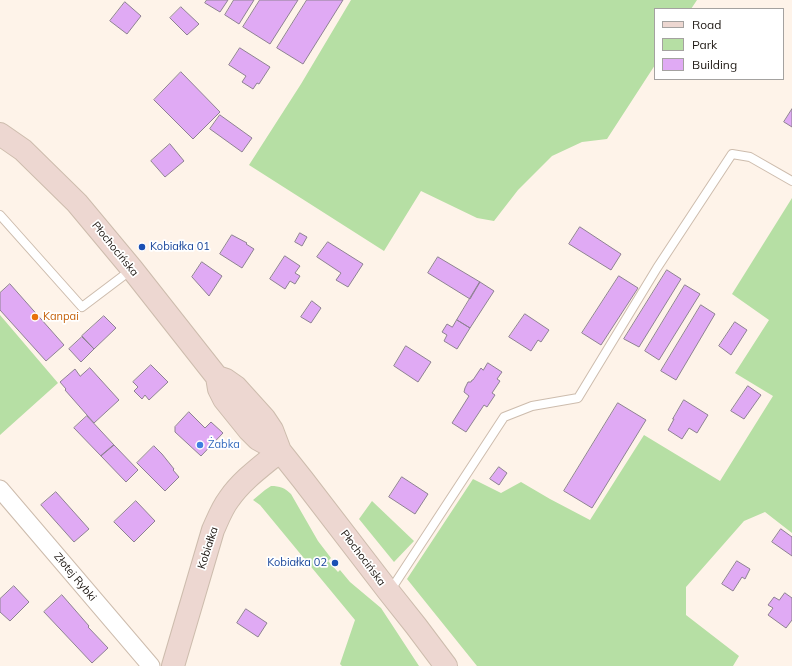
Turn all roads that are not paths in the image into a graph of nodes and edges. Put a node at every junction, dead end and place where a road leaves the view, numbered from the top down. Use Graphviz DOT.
graph roads {
  1 [pos="0,134"];
  2 [pos="792,181"];
  3 [pos="0,215"];
  4 [pos="132,269"];
  5 [pos="280,451"];
  6 [pos="0,489"];
  7 [pos="389,592"];
  8 [pos="150,666"];
  9 [pos="172,666"];
  10 [pos="446,666"];
  1 -- 4 [label="main road, Płochocińska"];
  2 -- 7 [label="lane"];
  3 -- 4 [label="lane"];
  4 -- 5 [label="main road, Płochocińska"];
  5 -- 7 [label="main road, Płochocińska"];
  5 -- 9 [label="main road, Kobiałka"];
  6 -- 8 [label="street, Złotej Rybki"];
  7 -- 10 [label="main road, Płochocińska"];
}
